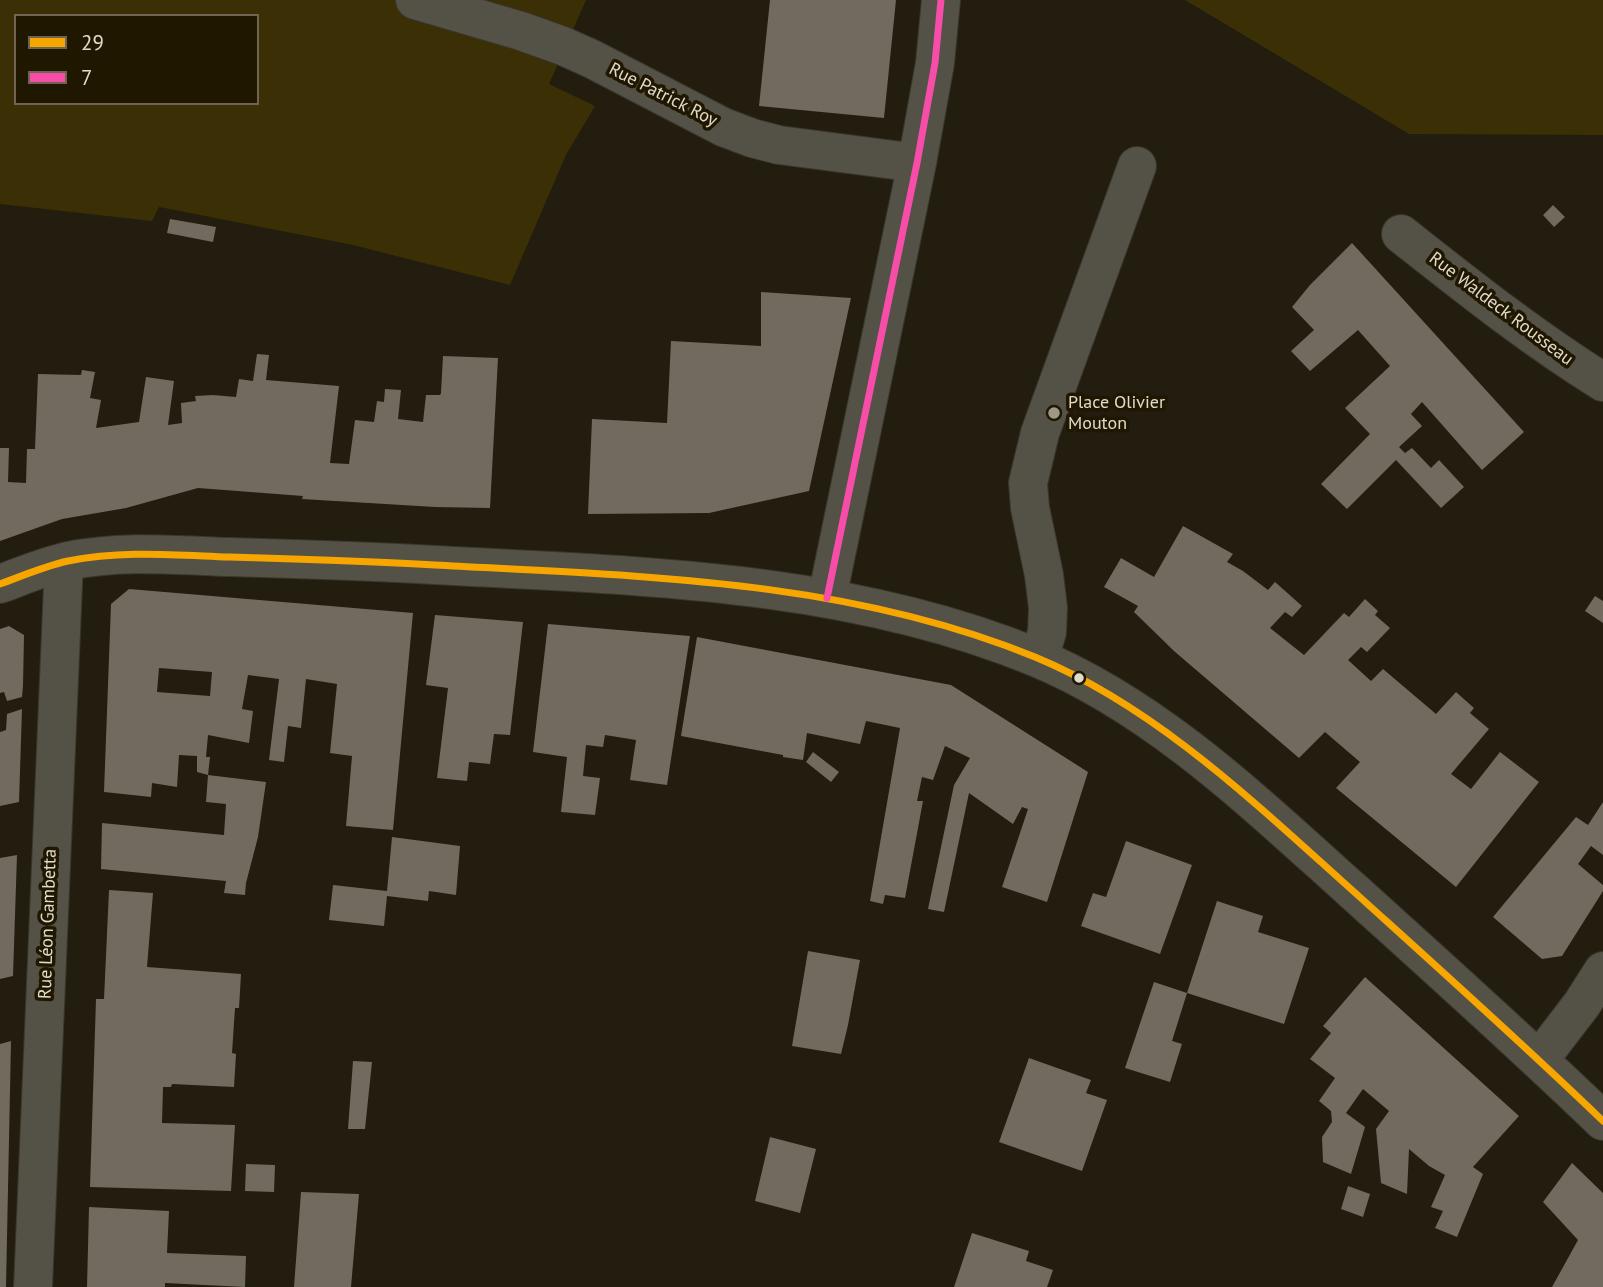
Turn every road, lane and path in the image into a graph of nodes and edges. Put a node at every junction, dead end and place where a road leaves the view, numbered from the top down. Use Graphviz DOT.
graph roads {
  1 [pos="415,0"];
  2 [pos="941,0"];
  3 [pos="917,163"];
  4 [pos="1137,166"];
  5 [pos="1401,234"];
  6 [pos="1603,382"];
  7 [pos="64,562"];
  8 [pos="0,584"];
  9 [pos="827,598"];
  10 [pos="1039,659"];
  11 [pos="1603,971"];
  12 [pos="1539,1060"];
  13 [pos="1603,1121"];
  14 [pos="33,1287"];
  1 -- 3 [label="street, Rue Patrick Roy"];
  2 -- 3 [label="street"];
  3 -- 9 [label="street"];
  4 -- 10 [label="street"];
  5 -- 6 [label="street, Rue Waldeck Rousseau"];
  7 -- 8 [label="street"];
  7 -- 9 [label="street"];
  7 -- 14 [label="street, Rue Léon Gambetta"];
  9 -- 10 [label="street"];
  10 -- 12 [label="street"];
  11 -- 12 [label="street"];
  12 -- 13 [label="street"];
}
